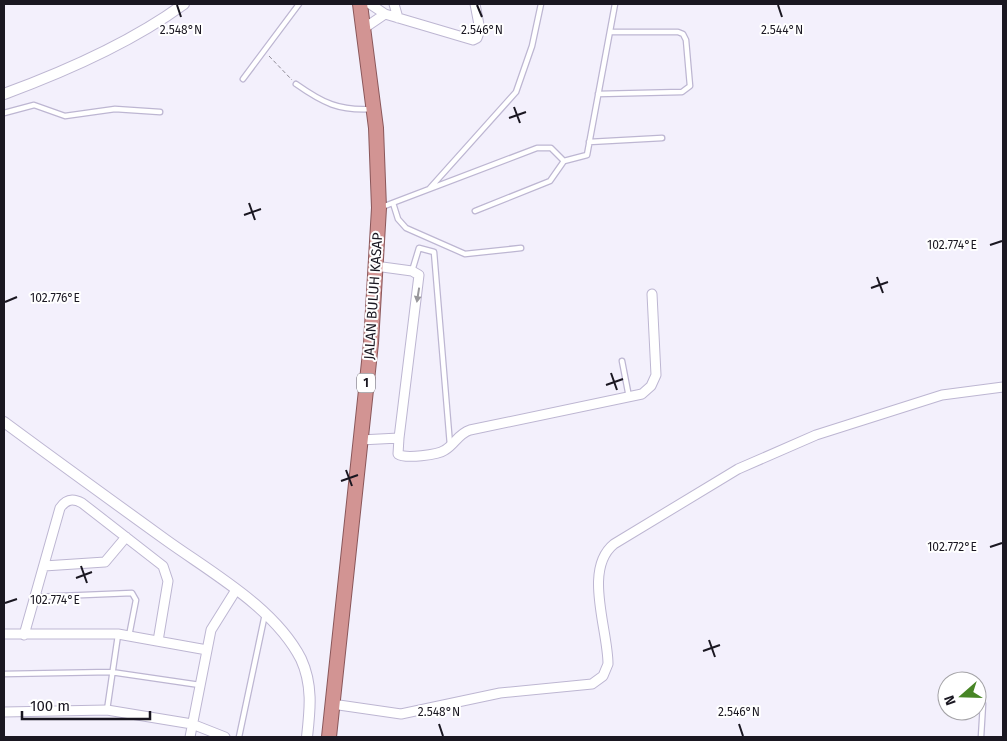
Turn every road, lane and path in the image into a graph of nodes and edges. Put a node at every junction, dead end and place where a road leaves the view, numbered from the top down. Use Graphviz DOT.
graph roads {
  1 [pos="184,4"];
  2 [pos="299,4"];
  3 [pos="360,4"];
  4 [pos="370,4"];
  5 [pos="394,4"];
  6 [pos="475,4"];
  7 [pos="541,4"];
  8 [pos="615,4"];
  9 [pos="385,14"];
  10 [pos="398,18"];
  11 [pos="364,29"];
  12 [pos="610,32"];
  13 [pos="264,50"];
  14 [pos="243,79"];
  15 [pos="296,84"];
  16 [pos="4,94"];
  17 [pos="598,94"];
  18 [pos="374,109"];
  19 [pos="160,112"];
  20 [pos="4,113"];
  21 [pos="662,138"];
  22 [pos="589,142"];
  23 [pos="564,161"];
  24 [pos="429,189"];
  25 [pos="393,203"];
  26 [pos="379,208"];
  27 [pos="476,211"];
  28 [pos="521,248"];
  29 [pos="375,266"];
  30 [pos="412,270"];
  31 [pos="652,294"];
  32 [pos="622,361"];
  33 [pos="1003,387"];
  34 [pos="629,397"];
  35 [pos="4,422"];
  36 [pos="399,438"];
  37 [pos="360,440"];
  38 [pos="450,447"];
  39 [pos="126,537"];
  40 [pos="44,566"];
  41 [pos="236,590"];
  42 [pos="35,598"];
  43 [pos="265,613"];
  44 [pos="4,634"];
  45 [pos="118,634"];
  46 [pos="24,635"];
  47 [pos="129,636"];
  48 [pos="158,641"];
  49 [pos="207,650"];
  50 [pos="111,672"];
  51 [pos="4,674"];
  52 [pos="200,684"];
  53 [pos="332,704"];
  54 [pos="107,710"];
  55 [pos="4,712"];
  56 [pos="981,721"];
  57 [pos="192,724"];
  58 [pos="190,737"];
  59 [pos="225,737"];
  60 [pos="239,737"];
  61 [pos="307,737"];
  62 [pos="329,737"];
  63 [pos="980,737"];
  1 -- 16 [label="street"];
  2 -- 13 [label="lane"];
  3 -- 11 [label="highway, JALAN BULUH KASAP / 1"];
  4 -- 9 [label="street"];
  5 -- 10 [label="street"];
  6 -- 10 [label="street"];
  7 -- 24 [label="lane"];
  8 -- 12 [label="lane"];
  9 -- 10 [label="street"];
  9 -- 11 [label="street"];
  11 -- 18 [label="highway, JALAN BULUH KASAP / 1"];
  12 -- 17 [label="lane"];
  12 -- 17 [label="lane"];
  13 -- 14 [label="lane"];
  13 -- 15 [label="path"];
  15 -- 18 [label="lane"];
  17 -- 22 [label="lane"];
  18 -- 26 [label="highway, JALAN BULUH KASAP / 1"];
  19 -- 20 [label="lane"];
  21 -- 22 [label="lane"];
  22 -- 23 [label="lane"];
  23 -- 24 [label="lane"];
  23 -- 27 [label="lane"];
  24 -- 25 [label="lane"];
  25 -- 26 [label="lane"];
  25 -- 28 [label="lane"];
  26 -- 29 [label="highway, JALAN BULUH KASAP / 1"];
  29 -- 30 [label="street"];
  29 -- 37 [label="highway, JALAN BULUH KASAP / 1"];
  30 -- 36 [label="street, one-way"];
  30 -- 38 [label="lane"];
  31 -- 34 [label="street"];
  32 -- 34 [label="lane"];
  33 -- 53 [label="street"];
  34 -- 38 [label="street"];
  35 -- 41 [label="street"];
  36 -- 37 [label="street"];
  36 -- 38 [label="street"];
  37 -- 53 [label="highway, JALAN BULUH KASAP / 1"];
  39 -- 40 [label="street"];
  39 -- 40 [label="street"];
  39 -- 48 [label="street"];
  40 -- 42 [label="street"];
  41 -- 43 [label="street"];
  41 -- 49 [label="street"];
  42 -- 46 [label="street"];
  42 -- 47 [label="lane"];
  43 -- 60 [label="lane"];
  43 -- 61 [label="street"];
  44 -- 46 [label="street"];
  45 -- 46 [label="street"];
  45 -- 47 [label="street"];
  45 -- 50 [label="lane"];
  47 -- 48 [label="street"];
  48 -- 49 [label="street"];
  49 -- 52 [label="street"];
  50 -- 51 [label="lane"];
  50 -- 52 [label="lane"];
  50 -- 54 [label="lane"];
  52 -- 57 [label="street"];
  53 -- 62 [label="highway, JALAN BULUH KASAP / 1"];
  54 -- 55 [label="street"];
  54 -- 57 [label="street"];
  56 -- 63 [label="lane"];
  57 -- 58 [label="street"];
  57 -- 59 [label="street"];
}
